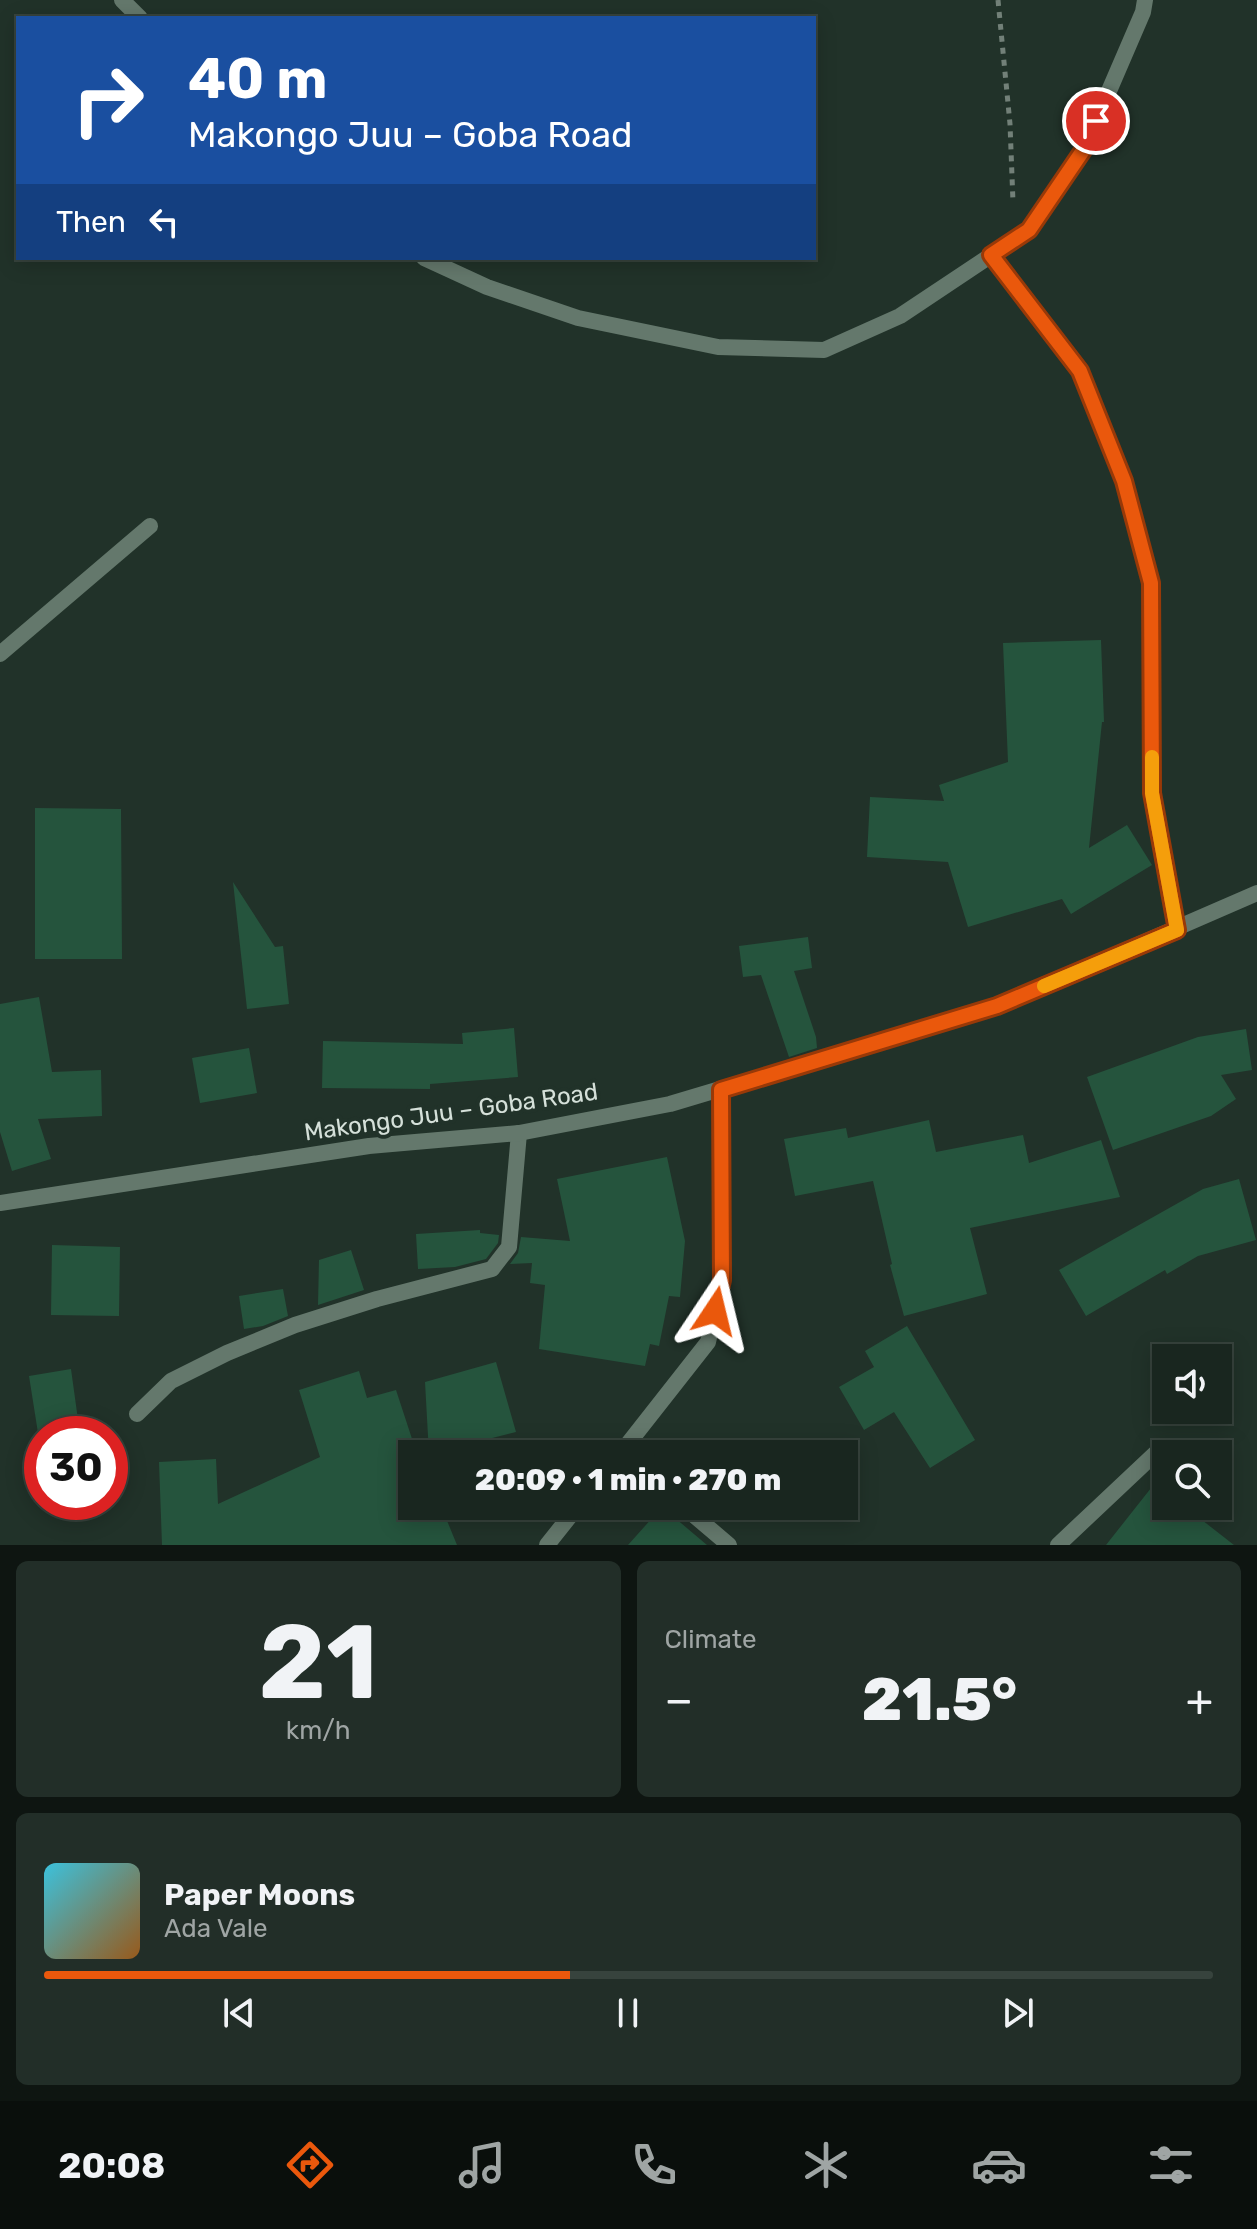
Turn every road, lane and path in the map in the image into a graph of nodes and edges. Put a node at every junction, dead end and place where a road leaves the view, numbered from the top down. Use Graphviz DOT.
graph roads {
  1 [pos="122,0"];
  2 [pos="998,0"];
  3 [pos="1145,0"];
  4 [pos="138,16"];
  5 [pos="1014,240"];
  6 [pos="991,255"];
  7 [pos="428,260"];
  8 [pos="150,526"];
  9 [pos="0,654"];
  10 [pos="1257,893"];
  11 [pos="1177,930"];
  12 [pos="721,1090"];
  13 [pos="519,1133"];
  14 [pos="0,1203"];
  15 [pos="137,1414"];
  16 [pos="634,1440"];
  17 [pos="1152,1456"];
  18 [pos="567,1520"];
  19 [pos="697,1520"];
  20 [pos="547,1545"];
  21 [pos="729,1545"];
  22 [pos="1058,1545"];
  1 -- 4 [label="street"];
  2 -- 5 [label="path"];
  3 -- 5 [label="street"];
  5 -- 6 [label="street"];
  6 -- 7 [label="street"];
  6 -- 11 [label="street"];
  8 -- 9 [label="street"];
  10 -- 11 [label="street, Makongo Juu – Goba Road"];
  11 -- 12 [label="street, Makongo Juu – Goba Road"];
  12 -- 13 [label="street, Makongo Juu – Goba Road"];
  12 -- 16 [label="street"];
  13 -- 14 [label="street, Makongo Juu – Goba Road"];
  13 -- 15 [label="street"];
  17 -- 22 [label="street"];
  18 -- 20 [label="street"];
  19 -- 21 [label="street"];
}
